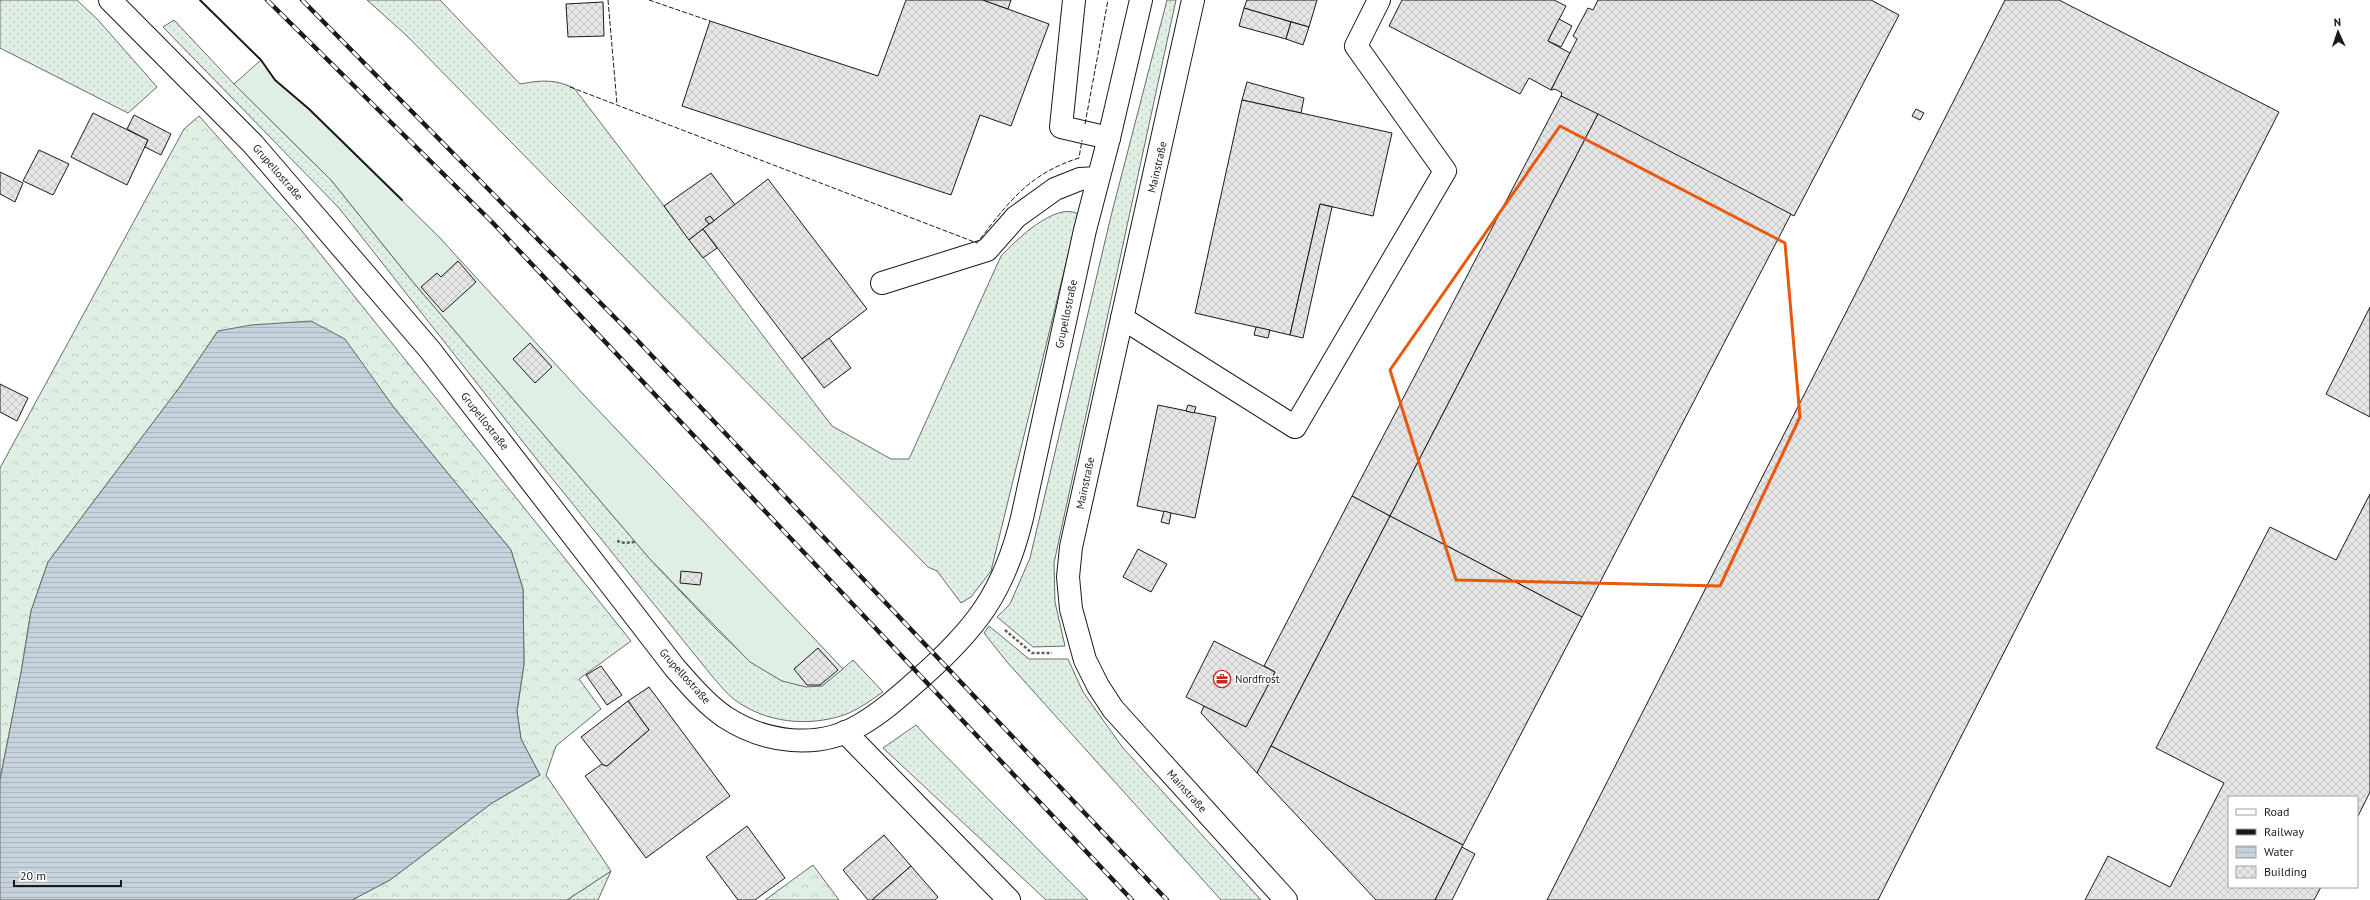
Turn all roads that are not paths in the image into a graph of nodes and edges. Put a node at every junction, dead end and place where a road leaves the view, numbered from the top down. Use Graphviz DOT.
graph roads {
  1 [pos="110,0"];
  2 [pos="1074,0"];
  3 [pos="1141,0"];
  4 [pos="1193,0"];
  5 [pos="1379,0"];
  6 [pos="1109,138"];
  7 [pos="1098,178"];
  8 [pos="882,283"];
  9 [pos="1122,318"];
  10 [pos="845,732"];
  11 [pos="1009,900"];
  12 [pos="1286,900"];
  1 -- 10 [label="street, Grupellostraße"];
  2 -- 6 [label="street"];
  3 -- 6 [label="street, Grupellostraße"];
  4 -- 9 [label="street, Mainstraße"];
  5 -- 9 [label="street"];
  6 -- 7 [label="street, Grupellostraße"];
  7 -- 8 [label="street"];
  7 -- 10 [label="street, Grupellostraße"];
  9 -- 12 [label="street, Mainstraße"];
  10 -- 11 [label="street"];
}
